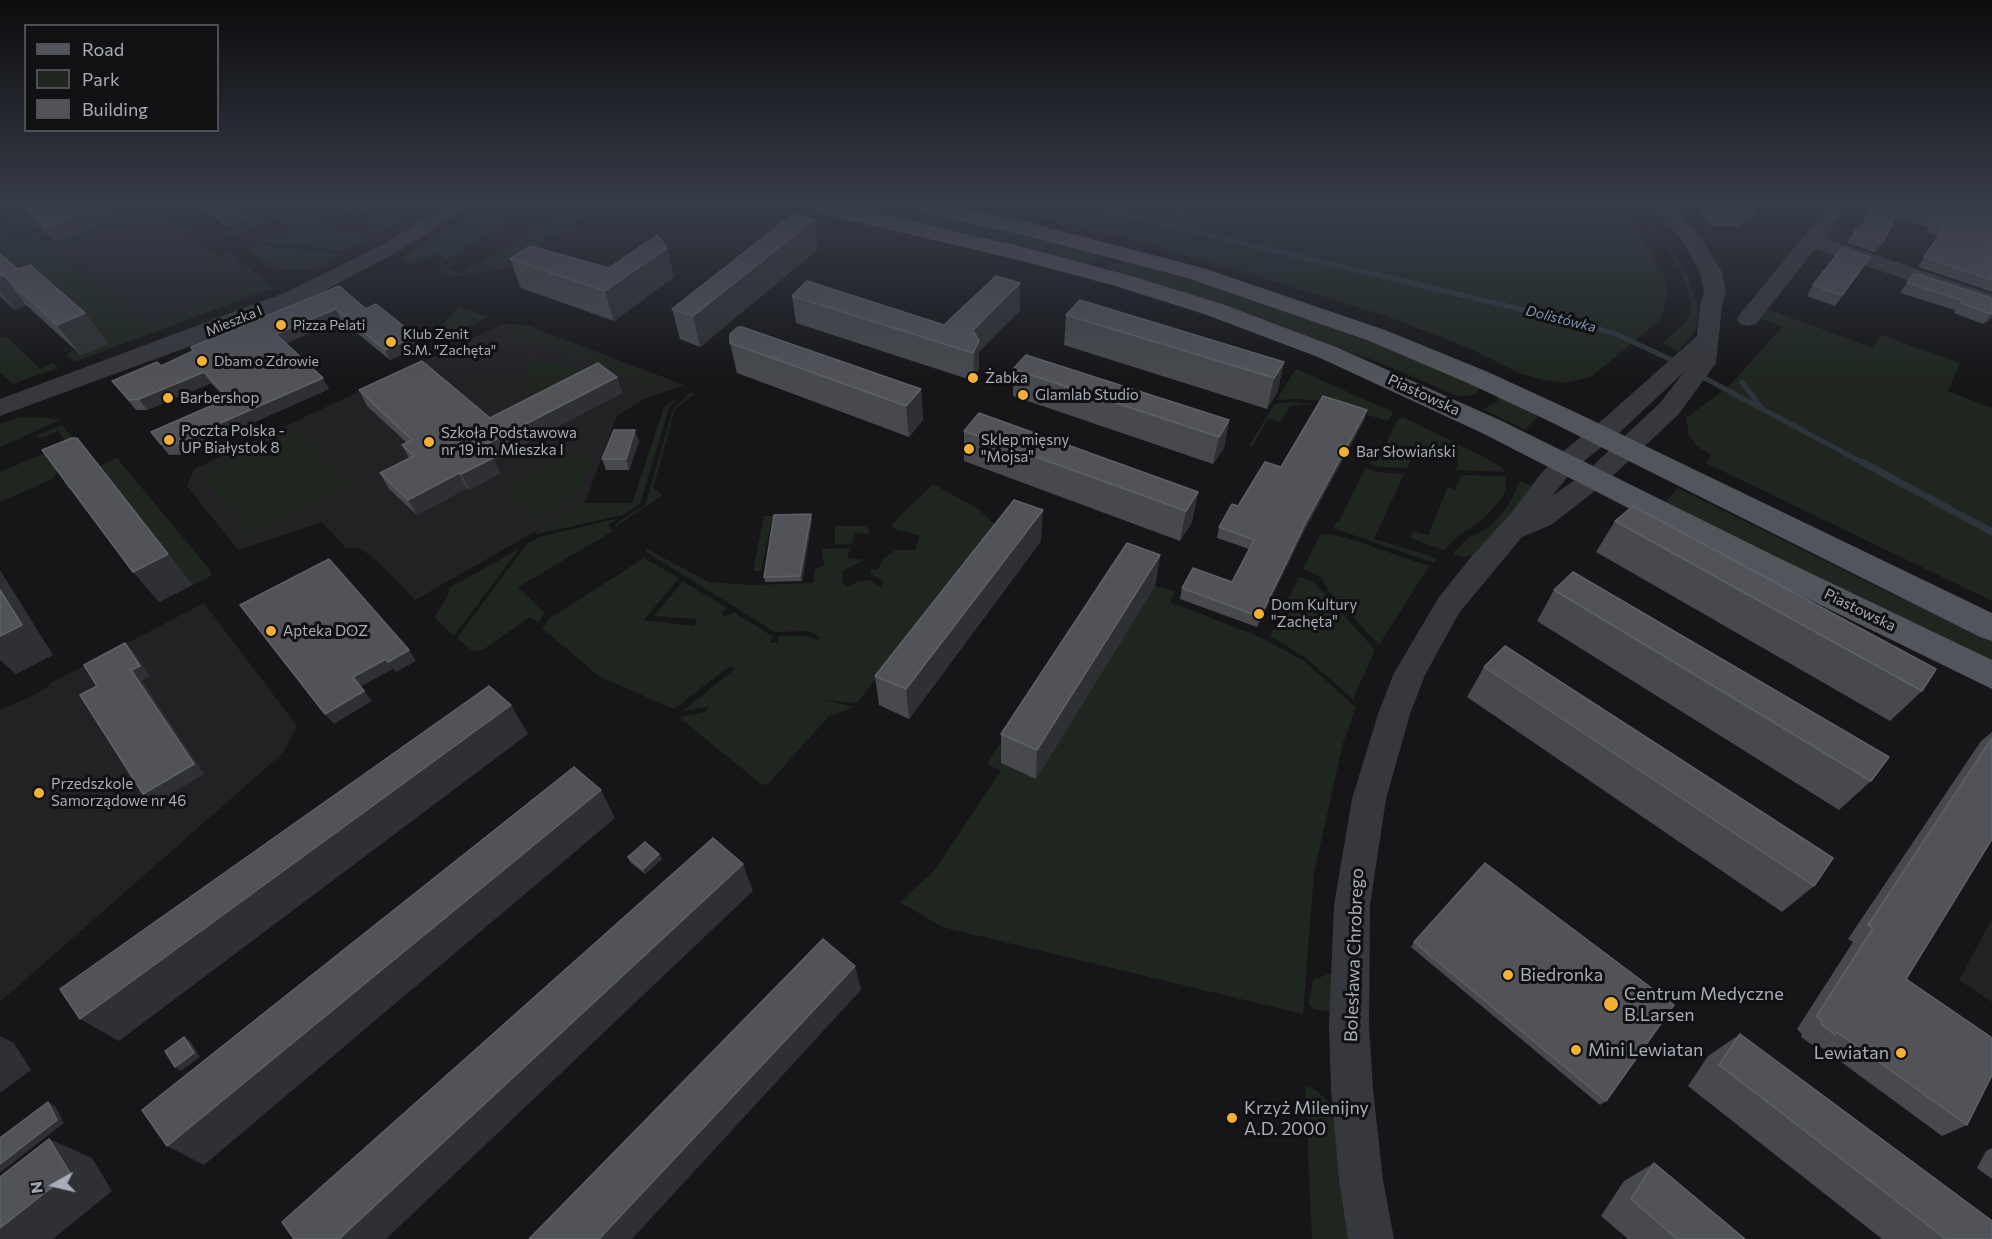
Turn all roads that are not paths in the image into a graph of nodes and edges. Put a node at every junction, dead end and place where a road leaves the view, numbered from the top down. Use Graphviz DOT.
graph roads {
  1 [pos="357,265"];
  2 [pos="1061,265"];
  3 [pos="1164,265"];
  4 [pos="1687,265"];
  5 [pos="1707,265"];
  6 [pos="1793,265"];
  7 [pos="1884,265"];
  8 [pos="1992,301"];
  9 [pos="1711,306"];
  10 [pos="1748,319"];
  11 [pos="1479,378"];
  12 [pos="1444,404"];
  13 [pos="0,408"];
  14 [pos="1612,442"];
  15 [pos="1565,463"];
  16 [pos="1595,478"];
  17 [pos="1512,531"];
  18 [pos="1992,628"];
  19 [pos="1992,675"];
  20 [pos="1371,1239"];
  1 -- 13 [label="street, Mieszka I"];
  2 -- 12 [label="main road, Piastowska"];
  3 -- 11 [label="main road"];
  4 -- 9 [label="street"];
  5 -- 9 [label="street"];
  6 -- 10 [label="street"];
  7 -- 8 [label="street"];
  9 -- 14 [label="street"];
  11 -- 12 [label="main road"];
  11 -- 14 [label="main road"];
  12 -- 15 [label="main road, Piastowska"];
  14 -- 15 [label="street, Bolesława Chrobrego"];
  14 -- 16 [label="street, Bolesława Chrobrego"];
  14 -- 18 [label="main road"];
  15 -- 16 [label="main road, Piastowska"];
  15 -- 17 [label="street, Bolesława Chrobrego"];
  16 -- 17 [label="street, Bolesława Chrobrego"];
  16 -- 19 [label="main road, Piastowska"];
  17 -- 20 [label="street, Bolesława Chrobrego"];
}
